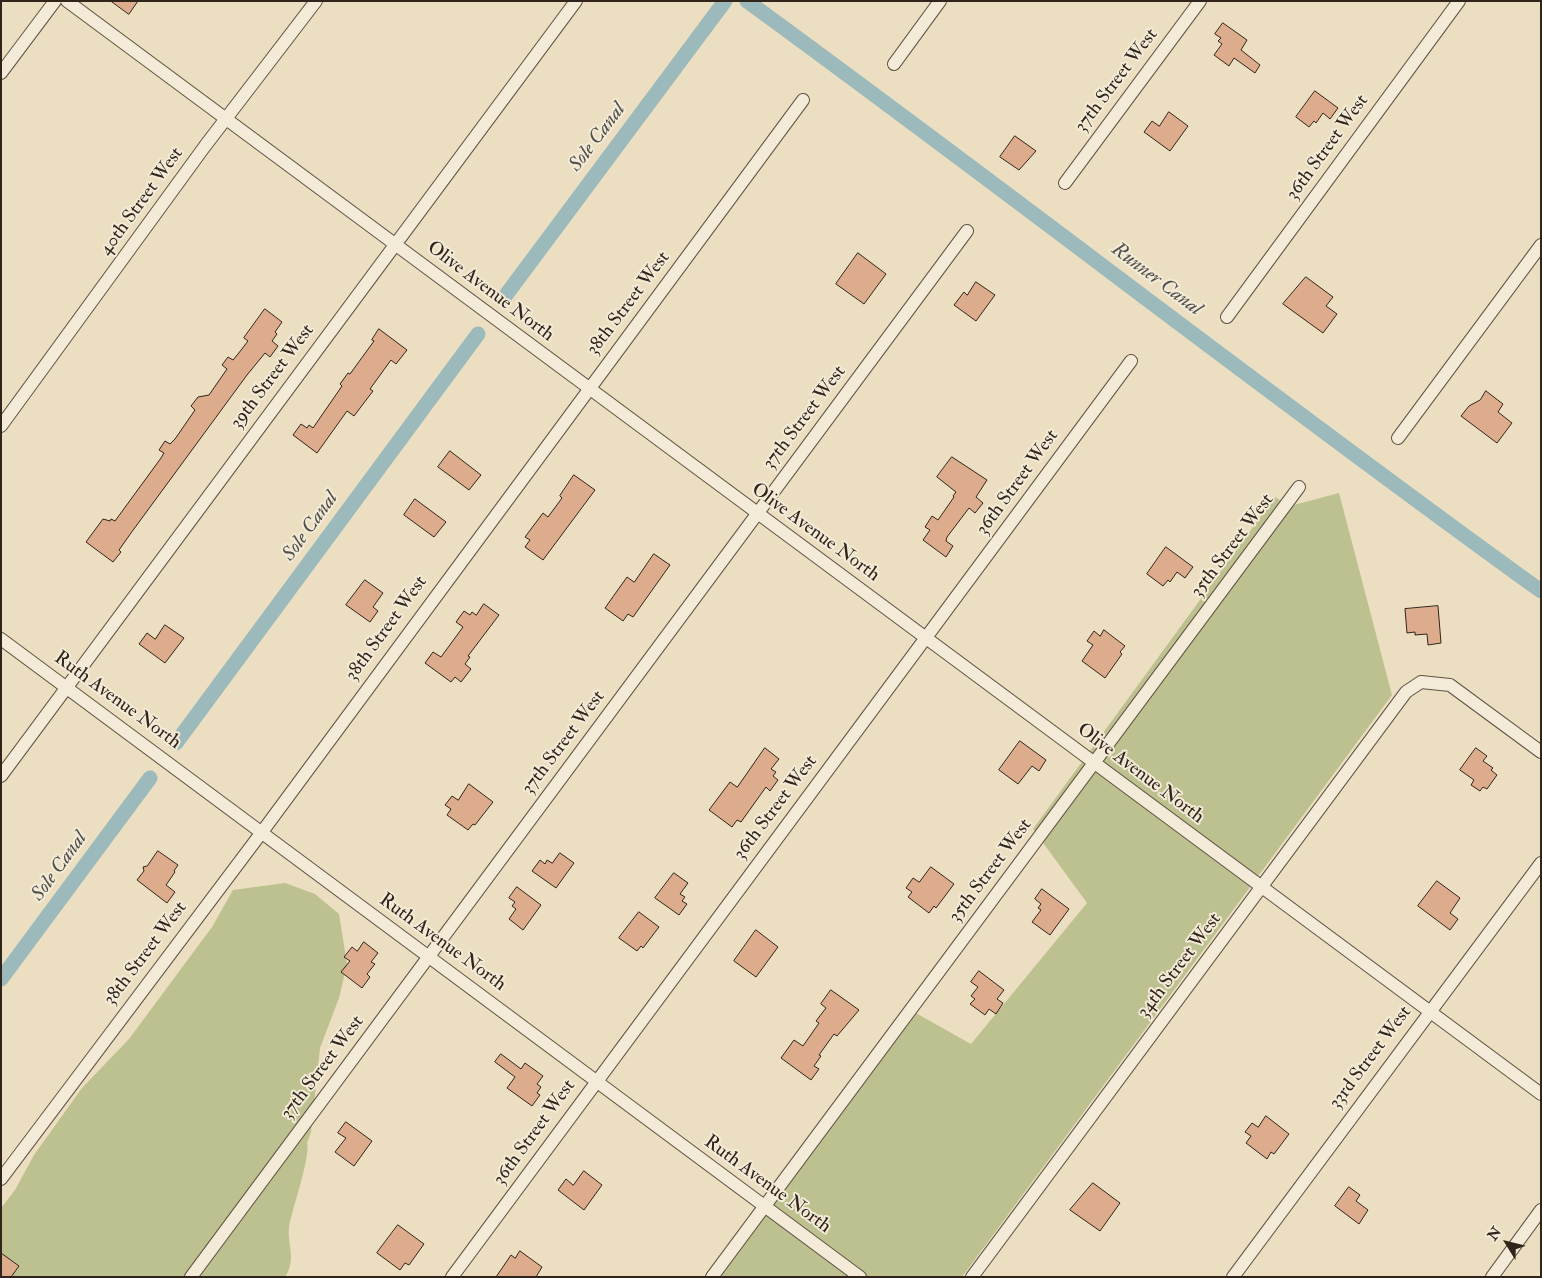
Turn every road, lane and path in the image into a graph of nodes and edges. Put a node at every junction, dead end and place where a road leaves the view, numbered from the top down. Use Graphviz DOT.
graph roads {
  1 [pos="55,1"];
  2 [pos="67,1"];
  3 [pos="316,1"];
  4 [pos="576,1"];
  5 [pos="940,1"];
  6 [pos="1200,1"];
  7 [pos="1459,1"];
  8 [pos="894,64"];
  9 [pos="1,74"];
  10 [pos="803,100"];
  11 [pos="226,119"];
  12 [pos="1065,183"];
  13 [pos="967,231"];
  14 [pos="395,245"];
  15 [pos="1541,245"];
  16 [pos="1227,317"];
  17 [pos="1131,361"];
  18 [pos="588,388"];
  19 [pos="1,426"];
  20 [pos="1398,438"];
  21 [pos="1299,487"];
  22 [pos="757,514"];
  23 [pos="926,638"];
  24 [pos="1,639"];
  25 [pos="67,688"];
  26 [pos="1541,752"];
  27 [pos="1094,764"];
  28 [pos="1,776"];
  29 [pos="262,832"];
  30 [pos="1541,863"];
  31 [pos="1261,887"];
  32 [pos="429,957"];
  33 [pos="1429,1012"];
  34 [pos="596,1082"];
  35 [pos="1541,1094"];
  36 [pos="1,1179"];
  37 [pos="764,1206"];
  38 [pos="1541,1210"];
  39 [pos="191,1277"];
  40 [pos="452,1277"];
  41 [pos="712,1277"];
  42 [pos="860,1277"];
  43 [pos="972,1277"];
  44 [pos="1233,1277"];
  45 [pos="1492,1277"];
  1 -- 9 [label="street"];
  2 -- 11 [label="street, Olive Avenue North"];
  3 -- 11 [label="street, 40th Street West"];
  4 -- 14 [label="street, 39th Street West"];
  5 -- 8 [label="street"];
  6 -- 12 [label="street, 37th Street West"];
  7 -- 16 [label="street, 36th Street West"];
  10 -- 18 [label="street, 38th Street West"];
  11 -- 14 [label="street, Olive Avenue North"];
  11 -- 19 [label="street, 40th Street West"];
  13 -- 22 [label="street, 37th Street West"];
  14 -- 18 [label="street, Olive Avenue North"];
  14 -- 25 [label="street, 39th Street West"];
  15 -- 20 [label="street"];
  17 -- 23 [label="street, 36th Street West"];
  18 -- 22 [label="street, Olive Avenue North"];
  18 -- 29 [label="street, 38th Street West"];
  21 -- 27 [label="street, 35th Street West"];
  22 -- 23 [label="street, Olive Avenue North"];
  22 -- 32 [label="street, 37th Street West"];
  23 -- 27 [label="street, Olive Avenue North"];
  23 -- 34 [label="street, 36th Street West"];
  24 -- 25 [label="street, Ruth Avenue North"];
  25 -- 28 [label="street, 39th Street West"];
  25 -- 29 [label="street, Ruth Avenue North"];
  26 -- 31 [label="street, 34th Street West"];
  27 -- 31 [label="street, Olive Avenue North"];
  27 -- 37 [label="street, 35th Street West"];
  29 -- 32 [label="street, Ruth Avenue North"];
  29 -- 36 [label="street, 38th Street West"];
  30 -- 33 [label="street, 33rd Street West"];
  31 -- 33 [label="street, Olive Avenue North"];
  31 -- 43 [label="street, 34th Street West"];
  32 -- 34 [label="street, Ruth Avenue North"];
  32 -- 39 [label="street, 37th Street West"];
  33 -- 35 [label="street, Olive Avenue North"];
  33 -- 44 [label="street, 33rd Street West"];
  34 -- 37 [label="street, Ruth Avenue North"];
  34 -- 40 [label="street, 36th Street West"];
  37 -- 41 [label="street, 35th Street West"];
  37 -- 42 [label="street, Ruth Avenue North"];
  38 -- 45 [label="street"];
}
